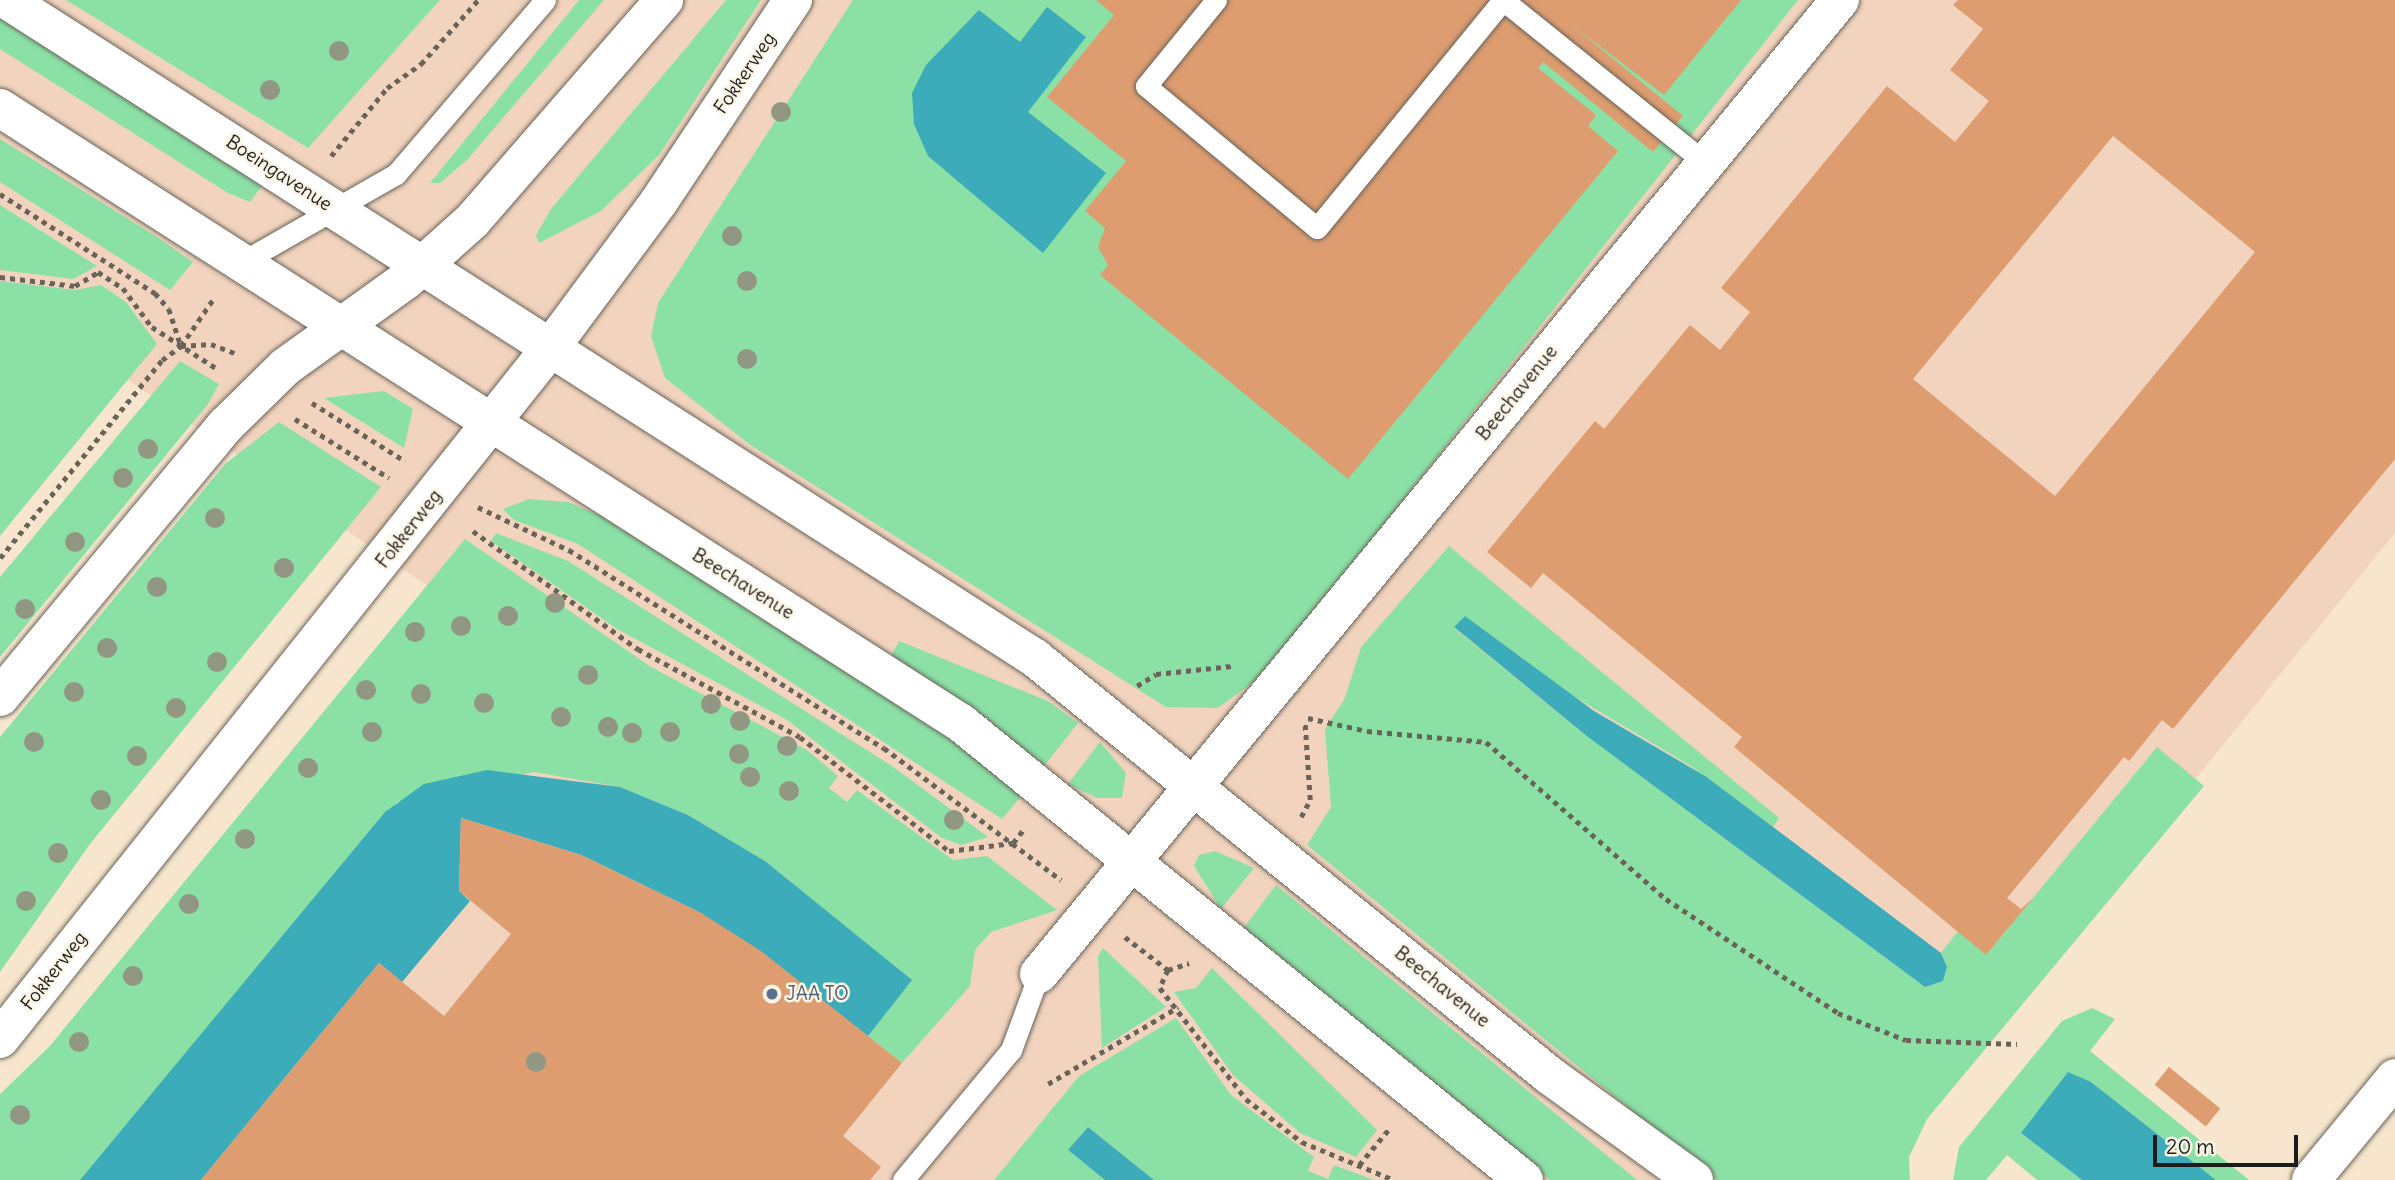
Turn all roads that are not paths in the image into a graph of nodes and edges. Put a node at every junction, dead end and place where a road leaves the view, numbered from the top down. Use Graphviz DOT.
graph roads {
  1 [pos="7,0"];
  2 [pos="545,0"];
  3 [pos="664,0"];
  4 [pos="793,0"];
  5 [pos="1216,0"];
  6 [pos="1503,0"];
  7 [pos="1840,0"];
  8 [pos="0,108"];
  9 [pos="1706,163"];
  10 [pos="337,211"];
  11 [pos="244,261"];
  12 [pos="423,266"];
  13 [pos="342,324"];
  14 [pos="548,351"];
  15 [pos="491,424"];
  16 [pos="0,697"];
  17 [pos="1195,785"];
  18 [pos="1133,860"];
  19 [pos="1039,974"];
  20 [pos="0,1039"];
  21 [pos="2395,1078"];
  22 [pos="903,1180"];
  23 [pos="1524,1180"];
  24 [pos="1695,1180"];
  25 [pos="2311,1180"];
  1 -- 10 [label="main road, Boeingavenue"];
  2 -- 10 [label="lane"];
  3 -- 12 [label="main road"];
  4 -- 14 [label="main road, Fokkerweg"];
  5 -- 6 [label="lane"];
  6 -- 9 [label="lane"];
  7 -- 9 [label="main road, Beechavenue"];
  8 -- 11 [label="main road"];
  9 -- 17 [label="main road, Beechavenue"];
  10 -- 11 [label="lane"];
  10 -- 12 [label="main road, Boeingavenue"];
  11 -- 13 [label="main road"];
  12 -- 13 [label="main road"];
  12 -- 14 [label="main road, Boeingavenue"];
  13 -- 15 [label="main road, Beechavenue"];
  13 -- 16 [label="main road"];
  14 -- 15 [label="main road, Fokkerweg"];
  14 -- 17 [label="main road, Beechavenue"];
  15 -- 18 [label="main road, Beechavenue"];
  15 -- 20 [label="main road, Fokkerweg"];
  17 -- 18 [label="main road, Beechavenue"];
  17 -- 24 [label="main road, Beechavenue"];
  18 -- 19 [label="main road, Beechavenue"];
  18 -- 23 [label="main road, Beechavenue"];
  19 -- 22 [label="lane"];
  21 -- 25 [label="main road"];
}
